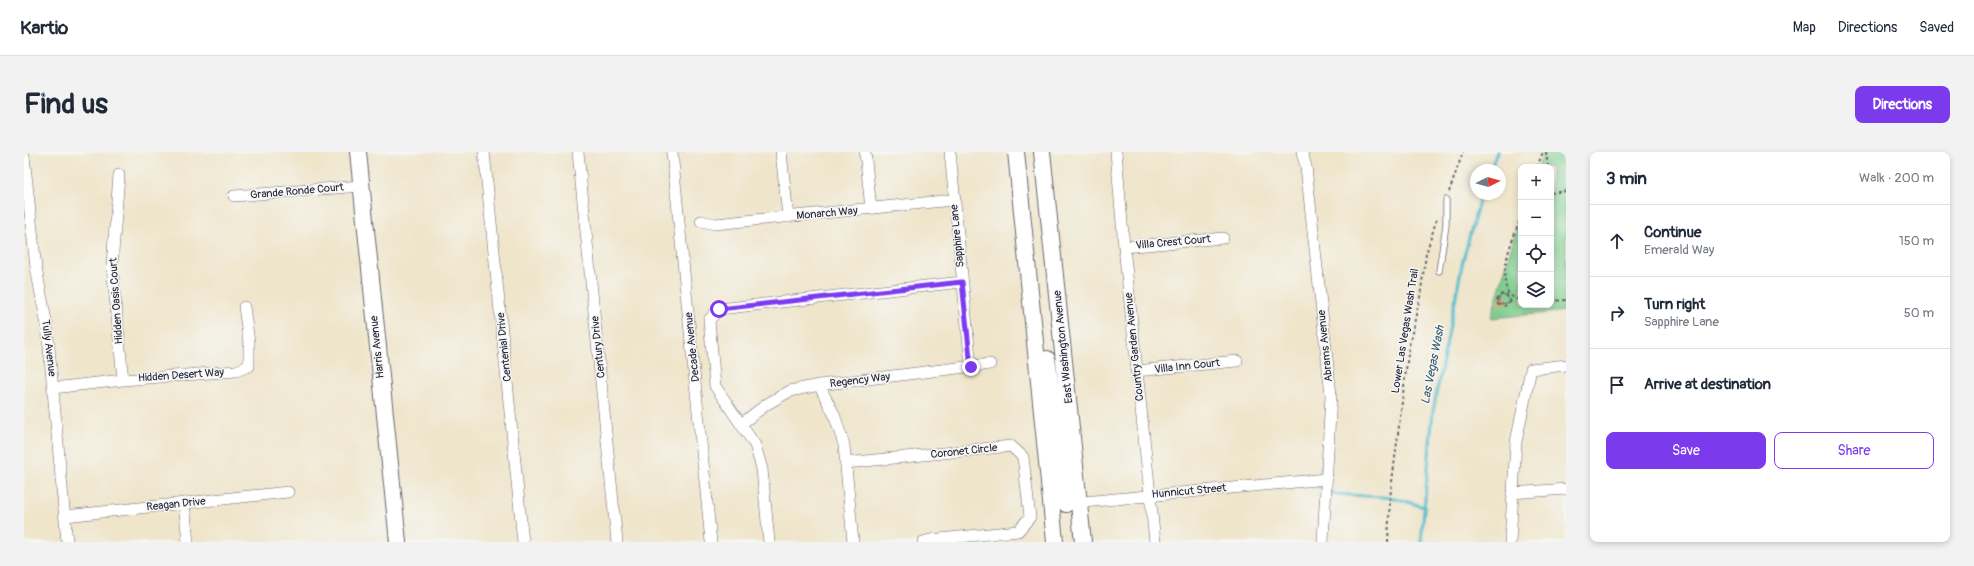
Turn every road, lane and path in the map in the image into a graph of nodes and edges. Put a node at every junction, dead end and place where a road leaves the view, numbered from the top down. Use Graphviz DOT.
graph roads {
  1 [pos="358,152"];
  2 [pos="484,152"];
  3 [pos="578,152"];
  4 [pos="672,152"];
  5 [pos="781,152"];
  6 [pos="865,152"];
  7 [pos="950,152"];
  8 [pos="1016,152"];
  9 [pos="1036,152"];
  10 [pos="1042,152"];
  11 [pos="1116,152"];
  12 [pos="1302,152"];
  13 [pos="1463,152"];
  14 [pos="1544,152"];
  15 [pos="24,156"];
  16 [pos="1538,164"];
  17 [pos="1547,164"];
  18 [pos="1044,172"];
  19 [pos="119,175"];
  20 [pos="361,186"];
  21 [pos="1566,191"];
  22 [pos="1554,193"];
  23 [pos="234,196"];
  24 [pos="953,200"];
  25 [pos="1446,200"];
  26 [pos="871,209"];
  27 [pos="788,217"];
  28 [pos="701,220"];
  29 [pos="1518,226"];
  30 [pos="1223,238"];
  31 [pos="1124,247"];
  32 [pos="1439,271"];
  33 [pos="962,282"];
  34 [pos="1509,296"];
  35 [pos="1518,300"];
  36 [pos="1566,300"];
  37 [pos="1554,301"];
  38 [pos="244,307"];
  39 [pos="1237,361"];
  40 [pos="990,364"];
  41 [pos="1566,366"];
  42 [pos="971,367"];
  43 [pos="1136,371"];
  44 [pos="123,380"];
  45 [pos="819,385"];
  46 [pos="54,388"];
  47 [pos="741,424"];
  48 [pos="846,463"];
  49 [pos="1327,479"];
  50 [pos="1566,489"];
  51 [pos="288,492"];
  52 [pos="1512,493"];
  53 [pos="1150,494"];
  54 [pos="184,503"];
  55 [pos="1066,504"];
  56 [pos="65,516"];
  57 [pos="67,542"];
  58 [pos="188,542"];
  59 [pos="398,542"];
  60 [pos="523,542"];
  61 [pos="617,542"];
  62 [pos="711,542"];
  63 [pos="769,542"];
  64 [pos="853,542"];
  65 [pos="923,542"];
  66 [pos="1055,542"];
  67 [pos="1083,542"];
  68 [pos="1155,542"];
  69 [pos="1323,542"];
  70 [pos="1388,542"];
  71 [pos="1510,542"];
  1 -- 20 [label="main road, Harris Avenue"];
  2 -- 60 [label="street, Centenial Drive"];
  3 -- 61 [label="street, Century Drive"];
  4 -- 62 [label="street, Decade Avenue"];
  5 -- 27 [label="street"];
  6 -- 26 [label="street"];
  7 -- 24 [label="street, Sapphire Lane"];
  8 -- 55 [label="main road, East Washington Avenue"];
  9 -- 18 [label="main road"];
  10 -- 18 [label="main road, East Washington Avenue"];
  11 -- 31 [label="street, Country Garden Avenue"];
  12 -- 49 [label="street, Abrams Avenue"];
  13 -- 25 [label="path, Lower Las Vegas Wash Trail"];
  14 -- 16 [label="path"];
  14 -- 17 [label="path"];
  15 -- 46 [label="street, Tully Avenue"];
  18 -- 55 [label="main road, East Washington Avenue"];
  19 -- 44 [label="street, Hidden Oasis Court"];
  20 -- 23 [label="street, Grande Ronde Court"];
  20 -- 59 [label="main road, Harris Avenue"];
  21 -- 22 [label="path"];
  24 -- 26 [label="street, Monarch Way"];
  24 -- 33 [label="street, Sapphire Lane"];
  25 -- 32 [label="lane"];
  25 -- 70 [label="path, Lower Las Vegas Wash Trail"];
  26 -- 27 [label="street, Monarch Way"];
  27 -- 28 [label="street, Monarch Way"];
  29 -- 34 [label="path"];
  30 -- 31 [label="street, Villa Crest Court"];
  31 -- 43 [label="street, Country Garden Avenue"];
  33 -- 42 [label="street, Sapphire Lane"];
  33 -- 47 [label="street"];
  34 -- 34 [label="path"];
  34 -- 35 [label="path"];
  36 -- 37 [label="path"];
  38 -- 44 [label="street, Hidden Desert Way"];
  39 -- 43 [label="street, Villa Inn Court"];
  40 -- 42 [label="street, Regency Way"];
  41 -- 52 [label="street"];
  42 -- 45 [label="street, Regency Way"];
  43 -- 53 [label="street, Country Garden Avenue"];
  44 -- 46 [label="street, Hidden Desert Way"];
  45 -- 47 [label="street, Regency Way"];
  45 -- 48 [label="street"];
  46 -- 56 [label="street, Tully Avenue"];
  47 -- 63 [label="street"];
  48 -- 64 [label="street"];
  48 -- 65 [label="street, Coronet Circle"];
  49 -- 53 [label="street, Hunnicut Street"];
  49 -- 69 [label="street, Abrams Avenue"];
  50 -- 52 [label="street"];
  51 -- 54 [label="street, Reagan Drive"];
  52 -- 71 [label="street"];
  53 -- 55 [label="street, Hunnicut Street"];
  53 -- 68 [label="street, Country Garden Avenue"];
  54 -- 56 [label="street, Reagan Drive"];
  54 -- 58 [label="street"];
  55 -- 66 [label="main road, East Washington Avenue"];
  55 -- 67 [label="main road, East Washington Avenue"];
  56 -- 57 [label="street, Tully Avenue"];
}
